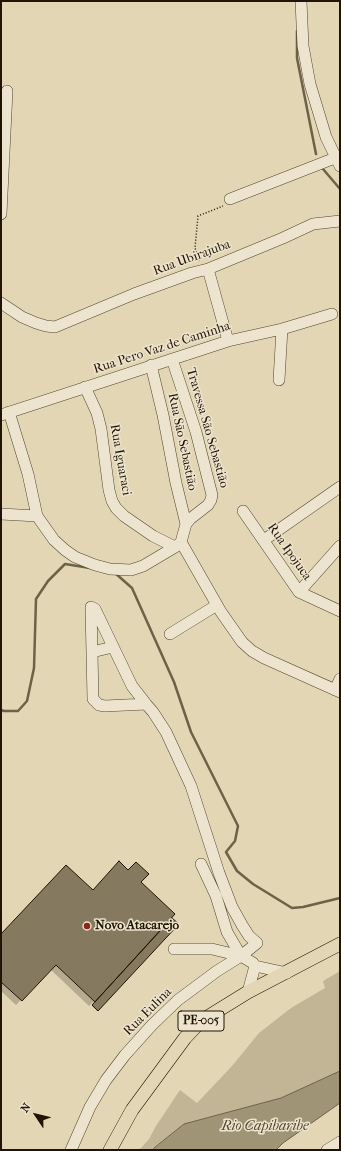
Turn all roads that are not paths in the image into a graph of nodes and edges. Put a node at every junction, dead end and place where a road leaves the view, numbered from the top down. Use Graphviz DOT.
graph roads {
  1 [pos="302,1"];
  2 [pos="7,91"];
  3 [pos="3,118"];
  4 [pos="338,162"];
  5 [pos="230,200"];
  6 [pos="1,214"];
  7 [pos="340,221"];
  8 [pos="205,270"];
  9 [pos="1,303"];
  10 [pos="332,314"];
  11 [pos="282,329"];
  12 [pos="228,341"];
  13 [pos="172,358"];
  14 [pos="151,366"];
  15 [pos="279,380"];
  16 [pos="85,387"];
  17 [pos="5,413"];
  18 [pos="340,487"];
  19 [pos="244,511"];
  20 [pos="1,514"];
  21 [pos="37,516"];
  22 [pos="186,524"];
  23 [pos="264,540"];
  24 [pos="178,545"];
  25 [pos="340,546"];
  26 [pos="300,592"];
  27 [pos="218,605"];
  28 [pos="340,611"];
  29 [pos="170,634"];
  30 [pos="113,647"];
  31 [pos="92,652"];
  32 [pos="340,679"];
  33 [pos="338,691"];
  34 [pos="146,704"];
  35 [pos="201,864"];
  36 [pos="340,944"];
  37 [pos="174,949"];
  38 [pos="241,956"];
  39 [pos="256,966"];
  40 [pos="287,973"];
  41 [pos="248,992"];
  42 [pos="340,1142"];
  43 [pos="71,1150"];
  44 [pos="110,1150"];
  45 [pos="327,1150"];
  1 -- 4 [label="street"];
  2 -- 3 [label="street"];
  3 -- 6 [label="street"];
  4 -- 5 [label="street"];
  7 -- 8 [label="street, Rua Ubirajuba"];
  8 -- 9 [label="street, Rua Ubirajuba"];
  8 -- 12 [label="street"];
  10 -- 11 [label="street, Rua Pero Vaz de Caminha"];
  11 -- 12 [label="street, Rua Pero Vaz de Caminha"];
  11 -- 15 [label="street"];
  12 -- 13 [label="street, Rua Pero Vaz de Caminha"];
  13 -- 14 [label="street, Rua Pero Vaz de Caminha"];
  13 -- 22 [label="street, Travessa São Sebastião"];
  14 -- 16 [label="street, Rua Pero Vaz de Caminha"];
  14 -- 22 [label="street, Rua São Sebastião"];
  16 -- 17 [label="street, Rua Pero Vaz de Caminha"];
  16 -- 24 [label="street, Rua Iguaraci"];
  17 -- 21 [label="street"];
  18 -- 23 [label="street"];
  19 -- 23 [label="street, Rua Ipojuca"];
  20 -- 21 [label="street"];
  21 -- 24 [label="street"];
  22 -- 24 [label="street"];
  23 -- 26 [label="street, Rua Ipojuca"];
  24 -- 27 [label="street"];
  25 -- 26 [label="street"];
  26 -- 28 [label="street, Rua Ipojuca"];
  27 -- 29 [label="street"];
  27 -- 33 [label="street"];
  30 -- 31 [label="street"];
  30 -- 31 [label="street"];
  30 -- 34 [label="street"];
  31 -- 34 [label="street"];
  32 -- 33 [label="street"];
  34 -- 38 [label="street, Rua Eulina"];
  35 -- 38 [label="street"];
  36 -- 40 [label="main road, PE-005"];
  37 -- 38 [label="street"];
  38 -- 39 [label="street"];
  38 -- 43 [label="street, Rua Eulina"];
  39 -- 40 [label="street"];
  39 -- 41 [label="street"];
  40 -- 41 [label="main road, PE-005"];
  41 -- 44 [label="main road, PE-005"];
  42 -- 45 [label="street"];
}
